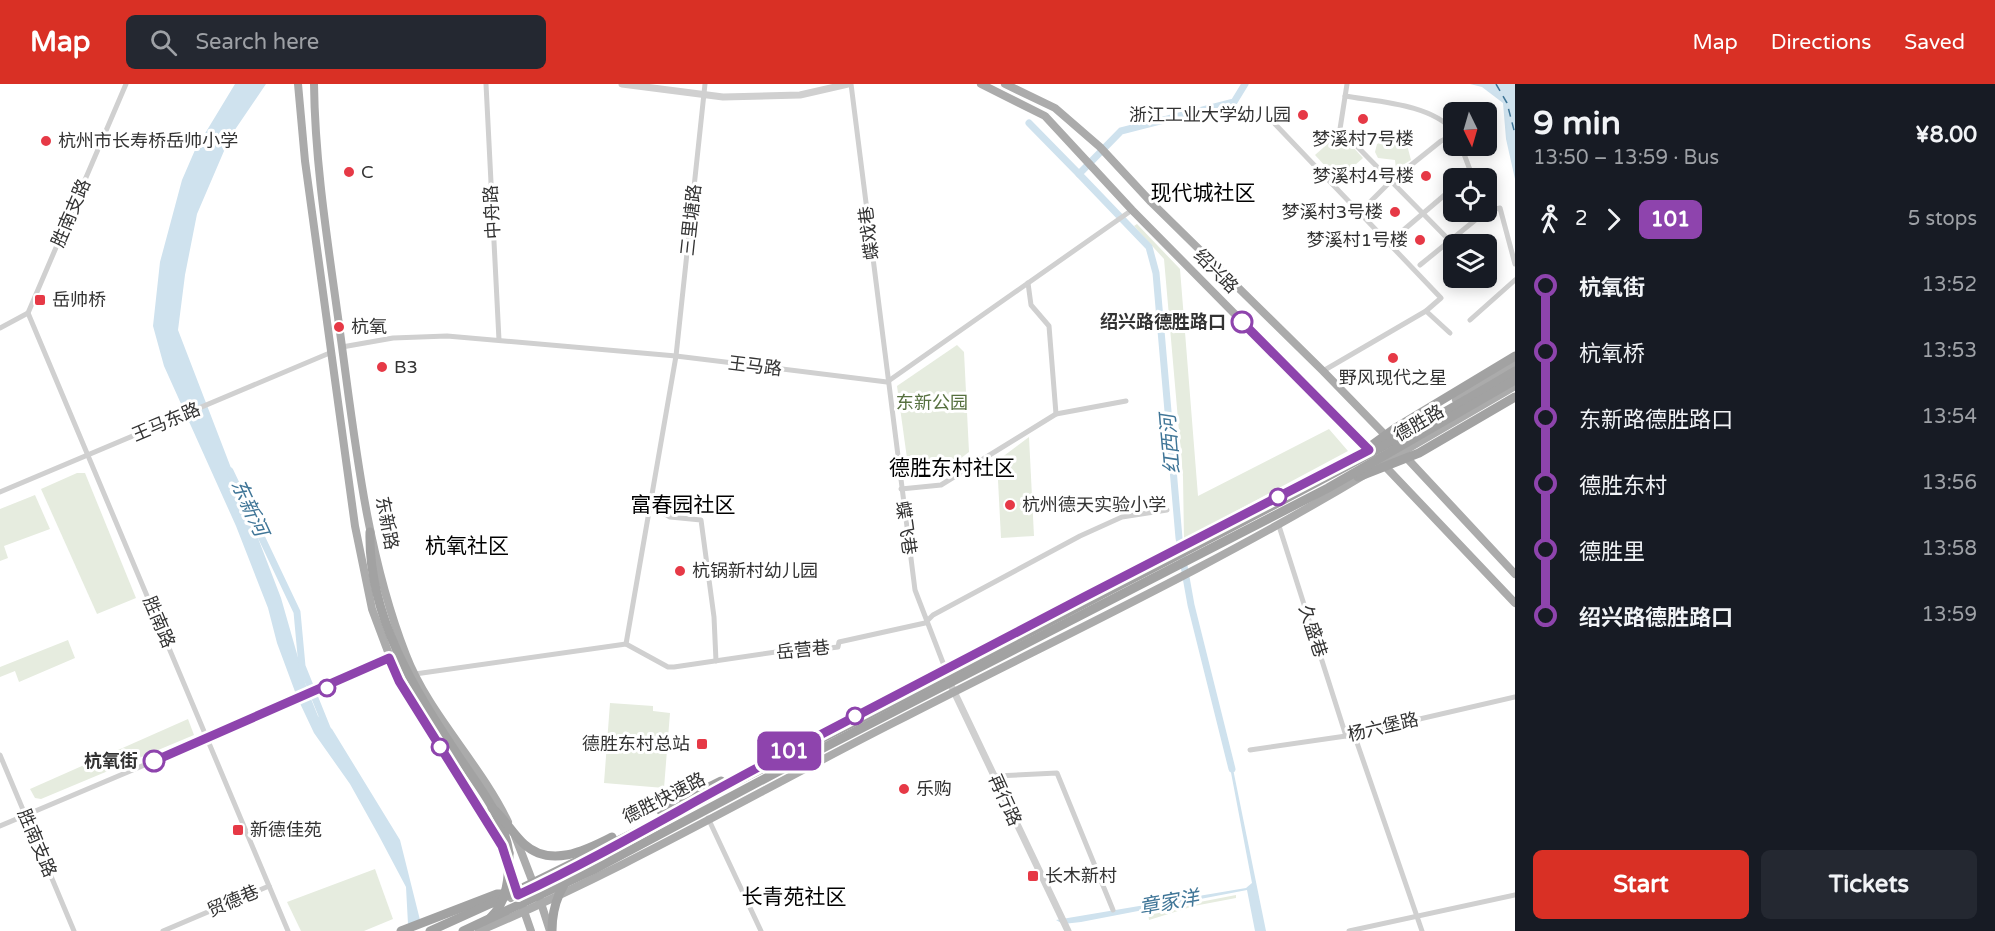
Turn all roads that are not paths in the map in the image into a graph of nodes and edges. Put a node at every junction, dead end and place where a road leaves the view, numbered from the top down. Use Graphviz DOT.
graph roads {
  1 [pos="126,84"];
  2 [pos="298,84"];
  3 [pos="314,84"];
  4 [pos="486,84"];
  5 [pos="622,84"];
  6 [pos="705,84"];
  7 [pos="849,84"];
  8 [pos="981,84"];
  9 [pos="1005,84"];
  10 [pos="1347,84"];
  11 [pos="704,96"];
  12 [pos="1345,96"];
  13 [pos="1443,120"];
  14 [pos="1275,124"];
  15 [pos="1443,140"];
  16 [pos="1391,181"];
  17 [pos="1443,196"];
  18 [pos="1363,208"];
  19 [pos="1497,209"];
  20 [pos="1128,212"];
  21 [pos="1423,212"];
  22 [pos="1472,222"];
  23 [pos="1443,234"];
  24 [pos="1458,234"];
  25 [pos="1393,239"];
  26 [pos="1443,247"];
  27 [pos="1515,264"];
  28 [pos="1420,265"];
  29 [pos="1515,280"];
  30 [pos="1028,283"];
  31 [pos="1426,311"];
  32 [pos="28,313"];
  33 [pos="1470,320"];
  34 [pos="0,328"];
  35 [pos="1450,333"];
  36 [pos="499,340"];
  37 [pos="342,347"];
  38 [pos="332,352"];
  39 [pos="676,356"];
  40 [pos="1515,356"];
  41 [pos="1515,365"];
  42 [pos="1323,371"];
  43 [pos="1515,371"];
  44 [pos="1515,380"];
  45 [pos="887,382"];
  46 [pos="1515,386"];
  47 [pos="1515,397"];
  48 [pos="1126,401"];
  49 [pos="1438,411"];
  50 [pos="1056,414"];
  51 [pos="1449,425"];
  52 [pos="1389,440"];
  53 [pos="1369,450"];
  54 [pos="1401,452"];
  55 [pos="88,455"];
  56 [pos="1383,463"];
  57 [pos="1327,484"];
  58 [pos="901,489"];
  59 [pos="0,492"];
  60 [pos="650,505"];
  61 [pos="1167,510"];
  62 [pos="1279,526"];
  63 [pos="370,532"];
  64 [pos="1515,574"];
  65 [pos="1515,603"];
  66 [pos="925,623"];
  67 [pos="626,644"];
  68 [pos="389,658"];
  69 [pos="716,662"];
  70 [pos="945,668"];
  71 [pos="415,674"];
  72 [pos="953,692"];
  73 [pos="1515,697"];
  74 [pos="1354,734"];
  75 [pos="1346,736"];
  76 [pos="208,739"];
  77 [pos="1250,750"];
  78 [pos="0,755"];
  79 [pos="758,770"];
  80 [pos="995,776"];
  81 [pos="492,808"];
  82 [pos="25,815"];
  83 [pos="708,819"];
  84 [pos="0,825"];
  85 [pos="605,841"];
  86 [pos="269,886"];
  87 [pos="535,887"];
  88 [pos="518,895"];
  89 [pos="1515,896"];
  90 [pos="542,903"];
  91 [pos="1113,910"];
  92 [pos="525,912"];
  93 [pos="1418,917"];
  94 [pos="759,930"];
  95 [pos="74,931"];
  96 [pos="163,931"];
  97 [pos="288,931"];
  98 [pos="401,931"];
  99 [pos="430,931"];
  100 [pos="437,931"];
  101 [pos="463,931"];
  102 [pos="474,931"];
  103 [pos="479,931"];
  104 [pos="531,931"];
  105 [pos="551,931"];
  106 [pos="1068,931"];
  107 [pos="1349,931"];
  108 [pos="1422,931"];
  1 -- 32 [label="street, 胜南支路"];
  2 -- 38 [label="main road, 东新路"];
  3 -- 37 [label="main road, 东新路"];
  4 -- 36 [label="street, 中舟路"];
  5 -- 11 [label="street"];
  6 -- 11 [label="street, 三里塘路"];
  7 -- 11 [label="street"];
  7 -- 45 [label="street, 蝶戏巷"];
  8 -- 20 [label="main road, 绍兴路"];
  9 -- 42 [label="main road, 绍兴路"];
  10 -- 12 [label="street"];
  11 -- 39 [label="street, 三里塘路"];
  12 -- 13 [label="street"];
  12 -- 16 [label="street"];
  14 -- 31 [label="street"];
  15 -- 16 [label="street"];
  16 -- 18 [label="street"];
  16 -- 21 [label="street"];
  17 -- 21 [label="street"];
  19 -- 27 [label="street"];
  20 -- 30 [label="street"];
  20 -- 53 [label="main road, 绍兴路"];
  21 -- 23 [label="street"];
  21 -- 25 [label="street"];
  22 -- 24 [label="street"];
  26 -- 28 [label="street"];
  29 -- 33 [label="street"];
  30 -- 45 [label="street"];
  30 -- 50 [label="street"];
  31 -- 35 [label="street"];
  31 -- 42 [label="street"];
  32 -- 34 [label="street"];
  32 -- 55 [label="street, 胜南路"];
  36 -- 37 [label="street, 王马路"];
  36 -- 39 [label="street, 王马路"];
  37 -- 63 [label="main road, 东新路"];
  38 -- 55 [label="street, 王马东路"];
  38 -- 68 [label="main road, 东新路"];
  39 -- 45 [label="street, 王马路"];
  39 -- 60 [label="street, 三里塘路"];
  40 -- 57 [label="highway, bridge"];
  41 -- 49 [label="main road, 德胜路"];
  42 -- 52 [label="main road, 绍兴路"];
  43 -- 57 [label="highway, 德胜快速路, bridge"];
  44 -- 57 [label="highway, 德胜快速路, bridge"];
  45 -- 58 [label="street, 蝶飞巷"];
  46 -- 51 [label="main road, 德胜路"];
  47 -- 57 [label="highway, bridge"];
  48 -- 50 [label="street"];
  49 -- 51 [label="main road"];
  49 -- 52 [label="main road, 德胜路"];
  50 -- 58 [label="street"];
  51 -- 54 [label="main road, 德胜路"];
  52 -- 53 [label="main road, 德胜路"];
  52 -- 54 [label="main road, 绍兴路"];
  53 -- 56 [label="main road, 绍兴路"];
  53 -- 70 [label="main road, 德胜路"];
  54 -- 56 [label="main road, 德胜路"];
  54 -- 64 [label="main road, 绍兴路"];
  55 -- 59 [label="street, 王马东路"];
  55 -- 76 [label="street, 胜南路"];
  56 -- 62 [label="main road, 德胜路"];
  56 -- 65 [label="main road, 绍兴路"];
  57 -- 79 [label="highway, 德胜快速路, bridge"];
  57 -- 101 [label="highway, 德胜快速路, bridge"];
  58 -- 66 [label="street, 蝶飞巷"];
  60 -- 67 [label="street, 三里塘路"];
  60 -- 69 [label="street"];
  61 -- 66 [label="street, 岳营巷"];
  62 -- 72 [label="main road, 德胜路"];
  62 -- 75 [label="street, 久盛巷"];
  63 -- 71 [label="main road, 东新路"];
  63 -- 81 [label="highway"];
  66 -- 69 [label="street, 岳营巷"];
  66 -- 70 [label="street, 蝶飞巷"];
  67 -- 69 [label="street, 岳营巷"];
  67 -- 71 [label="street"];
  68 -- 76 [label="street"];
  68 -- 88 [label="main road, 东新路"];
  70 -- 72 [label="street, 再行路"];
  70 -- 87 [label="main road, 德胜路"];
  71 -- 87 [label="main road, 东新路"];
  72 -- 80 [label="street, 再行路"];
  72 -- 83 [label="main road, 德胜路"];
  73 -- 74 [label="street, 杨六堡路"];
  74 -- 75 [label="street, 杨六堡路"];
  74 -- 93 [label="street"];
  75 -- 77 [label="street, 杨六堡路"];
  76 -- 82 [label="street"];
  76 -- 86 [label="street, 胜南路"];
  78 -- 82 [label="street, 胜南支路"];
  79 -- 85 [label="highway, bridge"];
  79 -- 99 [label="highway, 德胜快速路, bridge"];
  80 -- 91 [label="street"];
  80 -- 106 [label="street, 再行路"];
  81 -- 85 [label="highway, bridge"];
  81 -- 102 [label="highway, bridge"];
  82 -- 84 [label="street"];
  82 -- 95 [label="street, 胜南支路"];
  83 -- 90 [label="main road, 德胜路"];
  83 -- 94 [label="street"];
  85 -- 105 [label="highway, bridge"];
  86 -- 96 [label="street, 贸德巷"];
  86 -- 97 [label="street, 胜南路"];
  87 -- 88 [label="main road, 德胜路"];
  87 -- 90 [label="main road, 东新路"];
  88 -- 92 [label="main road, 东新路"];
  88 -- 98 [label="highway"];
  88 -- 100 [label="main road, 德胜路"];
  89 -- 93 [label="street"];
  90 -- 92 [label="main road, 德胜路"];
  90 -- 105 [label="main road, 东新路"];
  92 -- 103 [label="main road, 德胜路"];
  92 -- 104 [label="main road, 东新路"];
  93 -- 107 [label="street"];
  93 -- 108 [label="street"];
}
